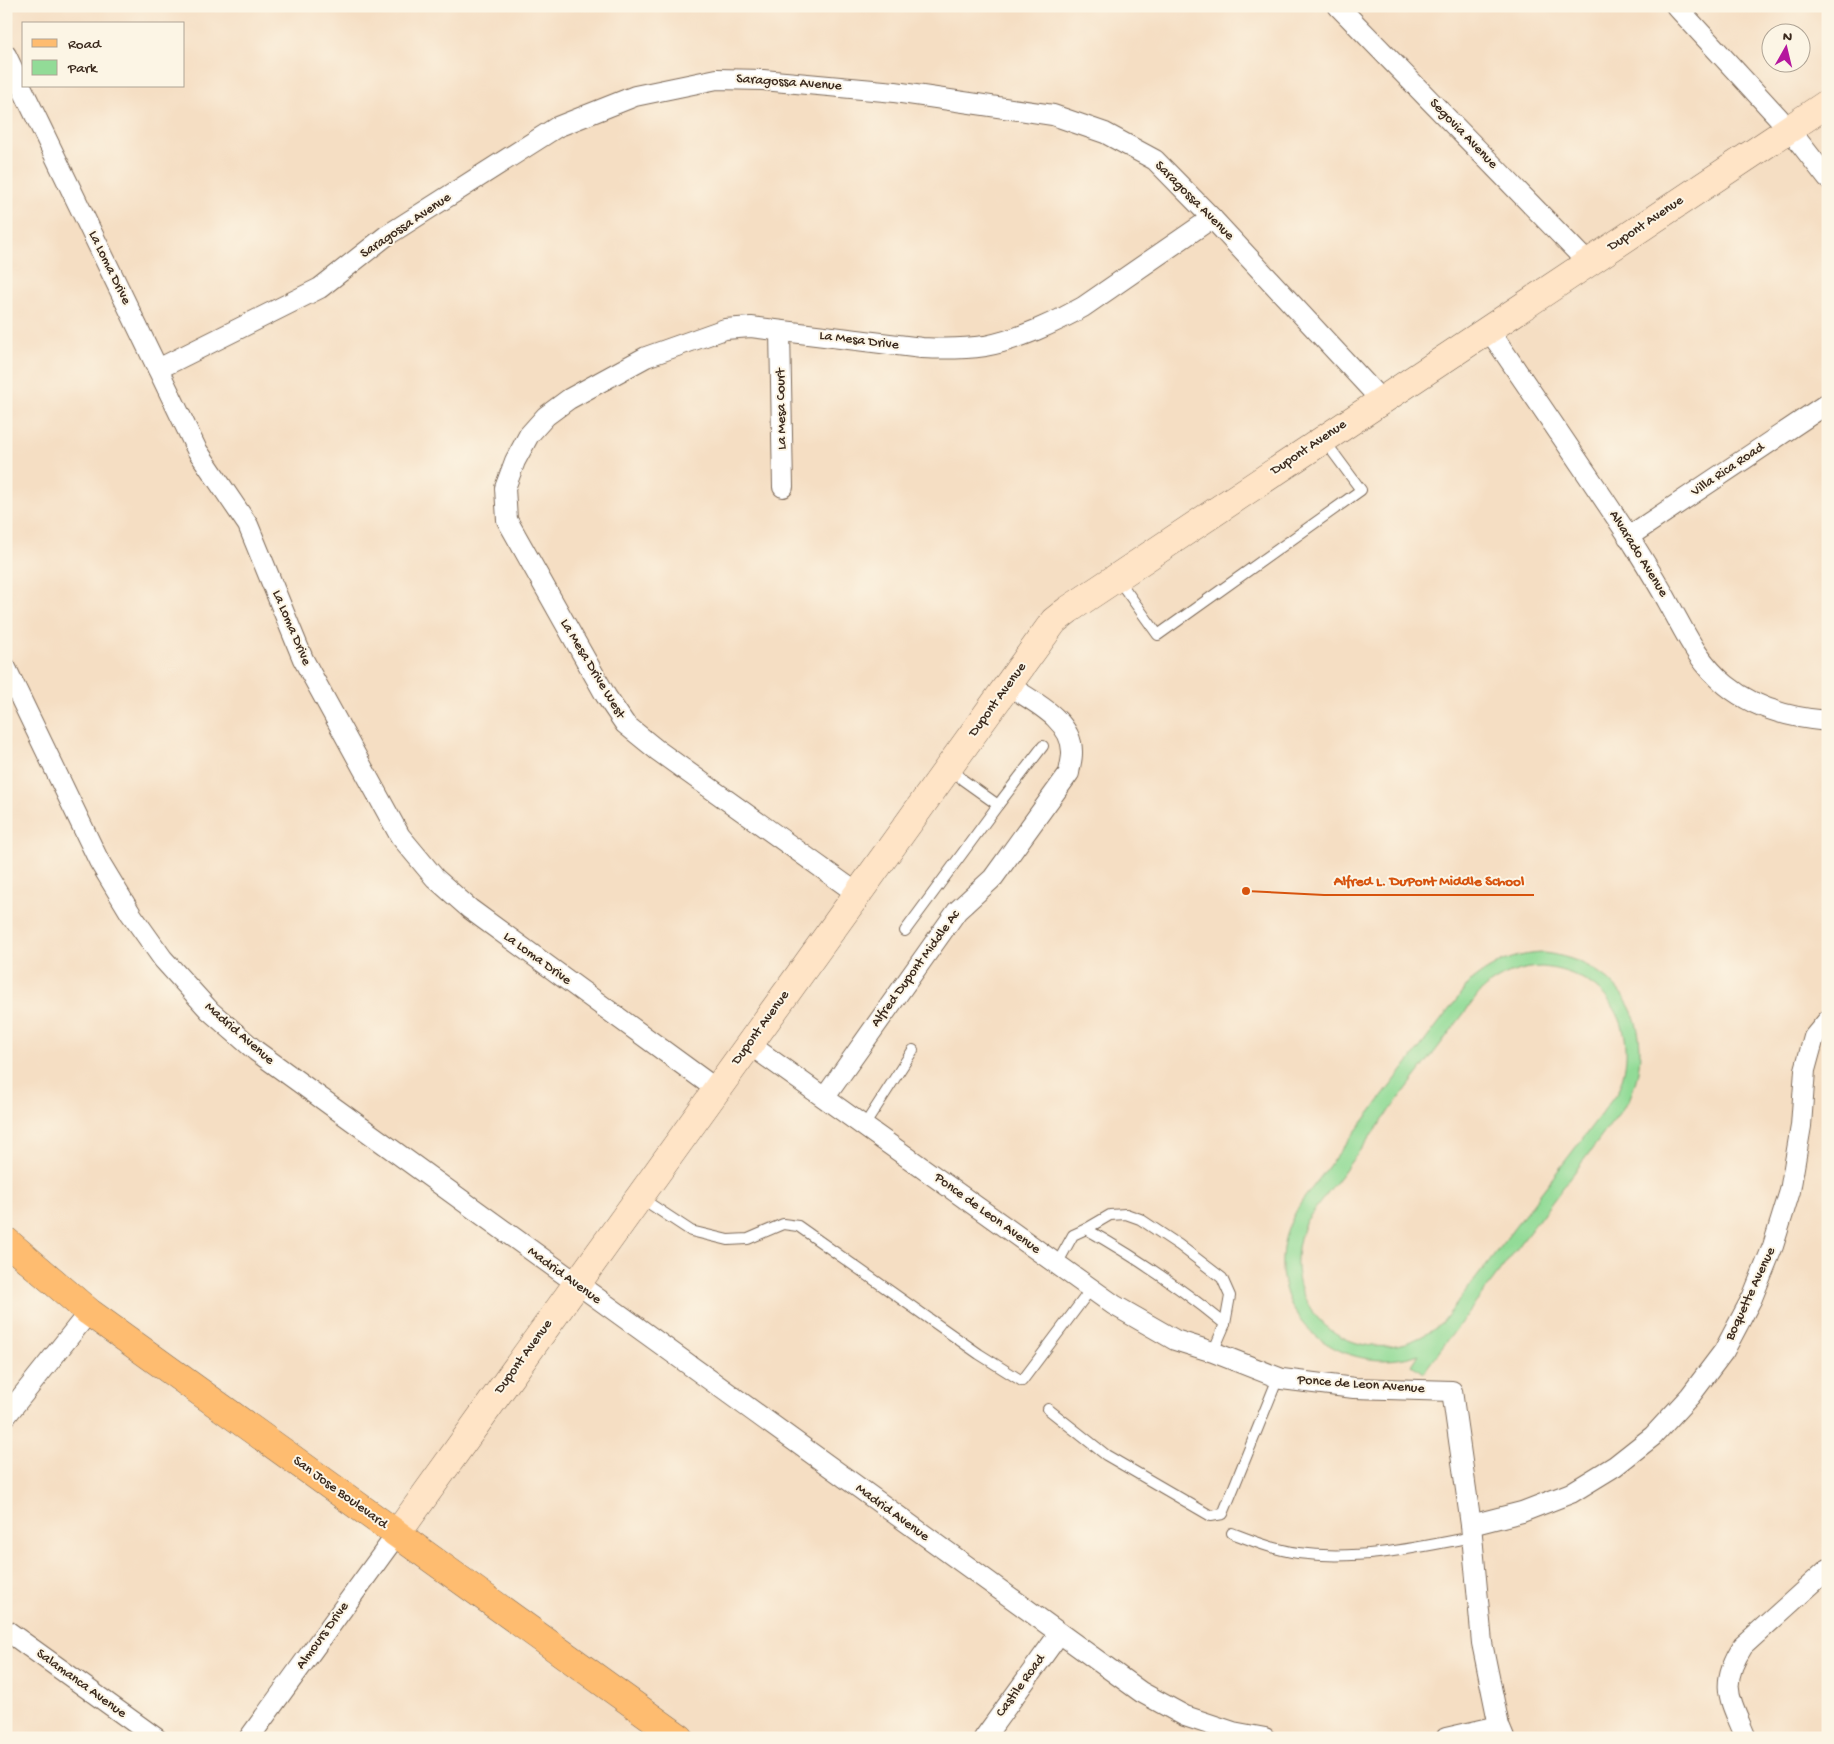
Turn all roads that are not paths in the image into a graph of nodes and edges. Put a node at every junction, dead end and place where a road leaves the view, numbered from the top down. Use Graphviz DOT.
graph roads {
  1 [pos="1338,6"];
  2 [pos="1676,6"];
  3 [pos="6,55"];
  4 [pos="1828,103"];
  5 [pos="1789,129"];
  6 [pos="1828,179"];
  7 [pos="1212,218"];
  8 [pos="1588,263"];
  9 [pos="1489,330"];
  10 [pos="780,331"];
  11 [pos="158,369"];
  12 [pos="1381,400"];
  13 [pos="1828,403"];
  14 [pos="1323,439"];
  15 [pos="515,461"];
  16 [pos="783,487"];
  17 [pos="1628,537"];
  18 [pos="1116,577"];
  19 [pos="6,668"];
  20 [pos="1008,685"];
  21 [pos="1828,721"];
  22 [pos="1043,746"];
  23 [pos="950,766"];
  24 [pos="998,805"];
  25 [pos="858,894"];
  26 [pos="904,931"];
  27 [pos="1828,1020"];
  28 [pos="749,1044"];
  29 [pos="913,1050"];
  30 [pos="716,1089"];
  31 [pos="825,1097"];
  32 [pos="864,1126"];
  33 [pos="639,1196"];
  34 [pos="1086,1230"];
  35 [pos="6,1241"];
  36 [pos="1057,1264"];
  37 [pos="576,1284"];
  38 [pos="1092,1288"];
  39 [pos="89,1312"];
  40 [pos="1225,1324"];
  41 [pos="1213,1352"];
  42 [pos="1278,1378"];
  43 [pos="1048,1409"];
  44 [pos="6,1416"];
  45 [pos="1472,1531"];
  46 [pos="1232,1533"];
  47 [pos="397,1534"];
  48 [pos="1828,1570"];
  49 [pos="6,1630"];
  50 [pos="1059,1634"];
  51 [pos="1502,1732"];
  52 [pos="156,1738"];
  53 [pos="249,1738"];
  54 [pos="680,1738"];
  55 [pos="984,1738"];
  56 [pos="1265,1738"];
  57 [pos="1446,1738"];
  58 [pos="1746,1738"];
  1 -- 8 [label="street, Segovia Avenue"];
  2 -- 5 [label="street"];
  3 -- 11 [label="street, La Loma Drive"];
  4 -- 5 [label="street, Dupont Avenue"];
  5 -- 6 [label="street"];
  5 -- 8 [label="street, Dupont Avenue"];
  7 -- 10 [label="street, La Mesa Drive"];
  7 -- 11 [label="street, Saragossa Avenue"];
  7 -- 12 [label="street, Saragossa Avenue"];
  8 -- 9 [label="street, Dupont Avenue"];
  9 -- 12 [label="street, Dupont Avenue"];
  9 -- 17 [label="street, Alvarado Avenue"];
  10 -- 15 [label="street, La Mesa Drive"];
  10 -- 16 [label="street, La Mesa Court"];
  11 -- 30 [label="street, La Loma Drive"];
  12 -- 14 [label="street, Dupont Avenue"];
  13 -- 17 [label="street, Villa Rica Road"];
  14 -- 18 [label="street, Dupont Avenue"];
  14 -- 18 [label="lane"];
  15 -- 25 [label="street, La Mesa Drive West"];
  17 -- 21 [label="street, Alvarado Avenue"];
  18 -- 20 [label="street, Dupont Avenue"];
  19 -- 37 [label="street, Madrid Avenue"];
  20 -- 23 [label="street, Dupont Avenue"];
  20 -- 31 [label="street, Alfred Dupont Middle Ac"];
  22 -- 24 [label="lane"];
  23 -- 24 [label="lane"];
  23 -- 25 [label="street, Dupont Avenue"];
  24 -- 26 [label="lane"];
  25 -- 28 [label="street, Dupont Avenue"];
  27 -- 45 [label="street, Boquette Avenue"];
  28 -- 30 [label="street, Dupont Avenue"];
  28 -- 31 [label="street, Ponce de Leon Avenue"];
  29 -- 32 [label="lane"];
  30 -- 33 [label="street, Dupont Avenue"];
  31 -- 32 [label="street, Ponce de Leon Avenue"];
  32 -- 36 [label="street, Ponce de Leon Avenue"];
  33 -- 37 [label="street, Dupont Avenue"];
  33 -- 38 [label="lane"];
  34 -- 36 [label="lane"];
  34 -- 40 [label="lane"];
  34 -- 40 [label="lane"];
  35 -- 39 [label="main road, San Jose Boulevard"];
  36 -- 38 [label="street, Ponce de Leon Avenue"];
  37 -- 47 [label="street, Dupont Avenue"];
  37 -- 50 [label="street, Madrid Avenue"];
  38 -- 41 [label="street, Ponce de Leon Avenue"];
  39 -- 44 [label="street"];
  39 -- 47 [label="main road, San Jose Boulevard"];
  40 -- 41 [label="lane"];
  41 -- 42 [label="street, Ponce de Leon Avenue"];
  42 -- 43 [label="lane"];
  42 -- 45 [label="street, Ponce de Leon Avenue"];
  45 -- 46 [label="lane"];
  45 -- 51 [label="street, Ponce de Leon Avenue"];
  47 -- 53 [label="street, Almours Drive"];
  47 -- 54 [label="main road, San Jose Boulevard"];
  48 -- 58 [label="street"];
  49 -- 52 [label="street, Salamanca Avenue"];
  50 -- 55 [label="street, Castile Road"];
  50 -- 56 [label="street, Madrid Avenue"];
  51 -- 57 [label="street"];
}
